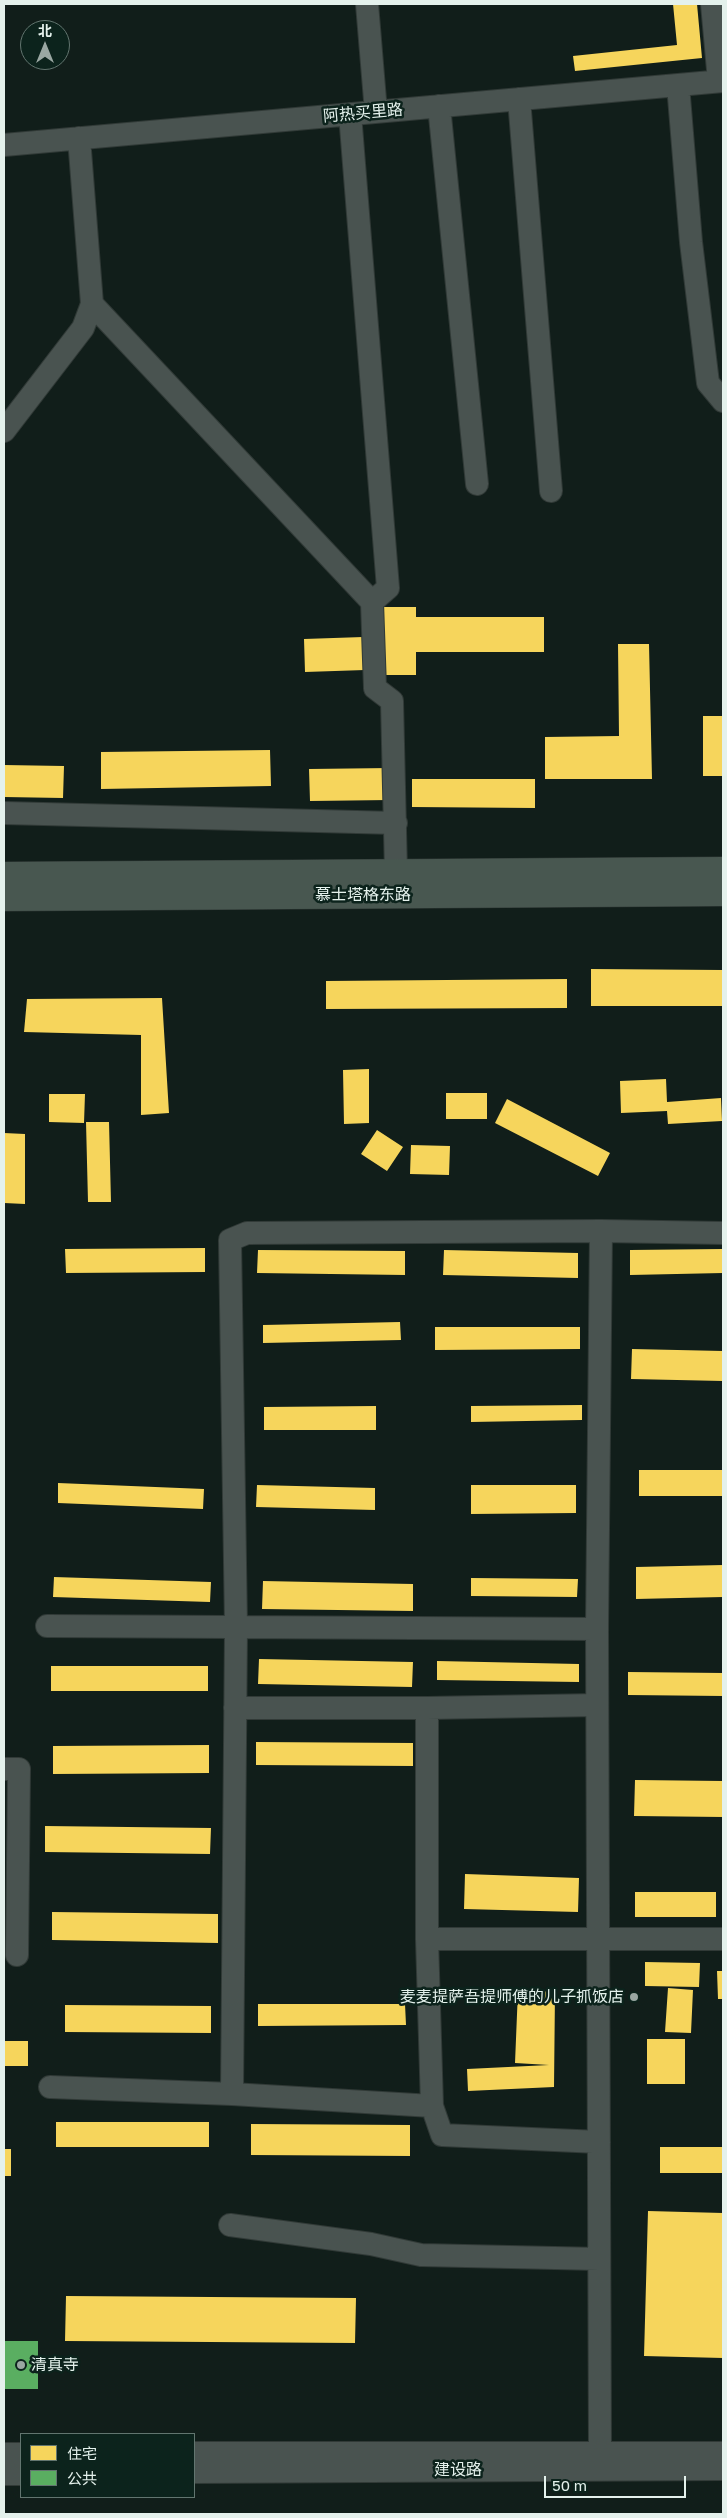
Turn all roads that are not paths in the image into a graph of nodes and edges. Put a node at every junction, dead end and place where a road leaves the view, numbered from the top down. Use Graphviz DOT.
graph roads {
  1 [pos="367,4"];
  2 [pos="712,4"];
  3 [pos="721,81"];
  4 [pos="678,85"];
  5 [pos="519,99"];
  6 [pos="439,106"];
  7 [pos="376,112"];
  8 [pos="350,114"];
  9 [pos="80,138"];
  10 [pos="4,145"];
  11 [pos="92,304"];
  12 [pos="723,401"];
  13 [pos="4,431"];
  14 [pos="477,484"];
  15 [pos="550,491"];
  16 [pos="372,602"];
  17 [pos="4,813"];
  18 [pos="396,823"];
  19 [pos="723,871"];
  20 [pos="396,873"];
  21 [pos="4,876"];
  22 [pos="723,892"];
  23 [pos="4,897"];
  24 [pos="723,1233"];
  25 [pos="601,1240"];
  26 [pos="47,1626"];
  27 [pos="236,1627"];
  28 [pos="597,1629"];
  29 [pos="597,1705"];
  30 [pos="235,1708"];
  31 [pos="427,1708"];
  32 [pos="4,1769"];
  33 [pos="598,1938"];
  34 [pos="427,1939"];
  35 [pos="723,1939"];
  36 [pos="17,1955"];
  37 [pos="50,2087"];
  38 [pos="232,2094"];
  39 [pos="432,2106"];
  40 [pos="599,2142"];
  41 [pos="230,2225"];
  42 [pos="599,2259"];
  43 [pos="195,2453"];
  44 [pos="600,2453"];
  45 [pos="723,2453"];
  46 [pos="4,2454"];
  47 [pos="20,2454"];
  48 [pos="723,2469"];
  49 [pos="195,2472"];
  50 [pos="4,2474"];
  51 [pos="20,2474"];
  1 -- 7 [label="street"];
  2 -- 3 [label="street"];
  3 -- 4 [label="street, 阿热买里路"];
  4 -- 5 [label="street, 阿热买里路"];
  4 -- 12 [label="street"];
  5 -- 6 [label="street, 阿热买里路"];
  5 -- 15 [label="street"];
  6 -- 7 [label="street, 阿热买里路"];
  6 -- 14 [label="street"];
  7 -- 8 [label="street, 阿热买里路"];
  8 -- 9 [label="street, 阿热买里路"];
  8 -- 16 [label="street"];
  9 -- 10 [label="street, 阿热买里路"];
  9 -- 11 [label="street"];
  11 -- 13 [label="street"];
  11 -- 16 [label="street"];
  16 -- 18 [label="street"];
  17 -- 18 [label="street"];
  18 -- 20 [label="street"];
  19 -- 20 [label="main road, 慕士塔格东路"];
  20 -- 21 [label="main road, 慕士塔格东路"];
  22 -- 23 [label="main road, 慕士塔格东路"];
  24 -- 25 [label="street"];
  25 -- 27 [label="street"];
  25 -- 28 [label="street"];
  26 -- 27 [label="street"];
  27 -- 28 [label="street"];
  27 -- 30 [label="street"];
  28 -- 29 [label="street"];
  29 -- 31 [label="street"];
  29 -- 33 [label="street"];
  30 -- 31 [label="street"];
  30 -- 38 [label="street"];
  31 -- 34 [label="street"];
  32 -- 36 [label="street"];
  33 -- 34 [label="street"];
  33 -- 35 [label="street"];
  33 -- 40 [label="street"];
  34 -- 39 [label="street"];
  37 -- 38 [label="street"];
  38 -- 39 [label="street"];
  39 -- 40 [label="street"];
  40 -- 42 [label="street"];
  41 -- 42 [label="street"];
  42 -- 44 [label="street"];
  43 -- 44 [label="street, 建设路"];
  44 -- 45 [label="street, 建设路"];
  46 -- 47 [label="street"];
  48 -- 49 [label="street, 建设路"];
  50 -- 51 [label="street"];
}
